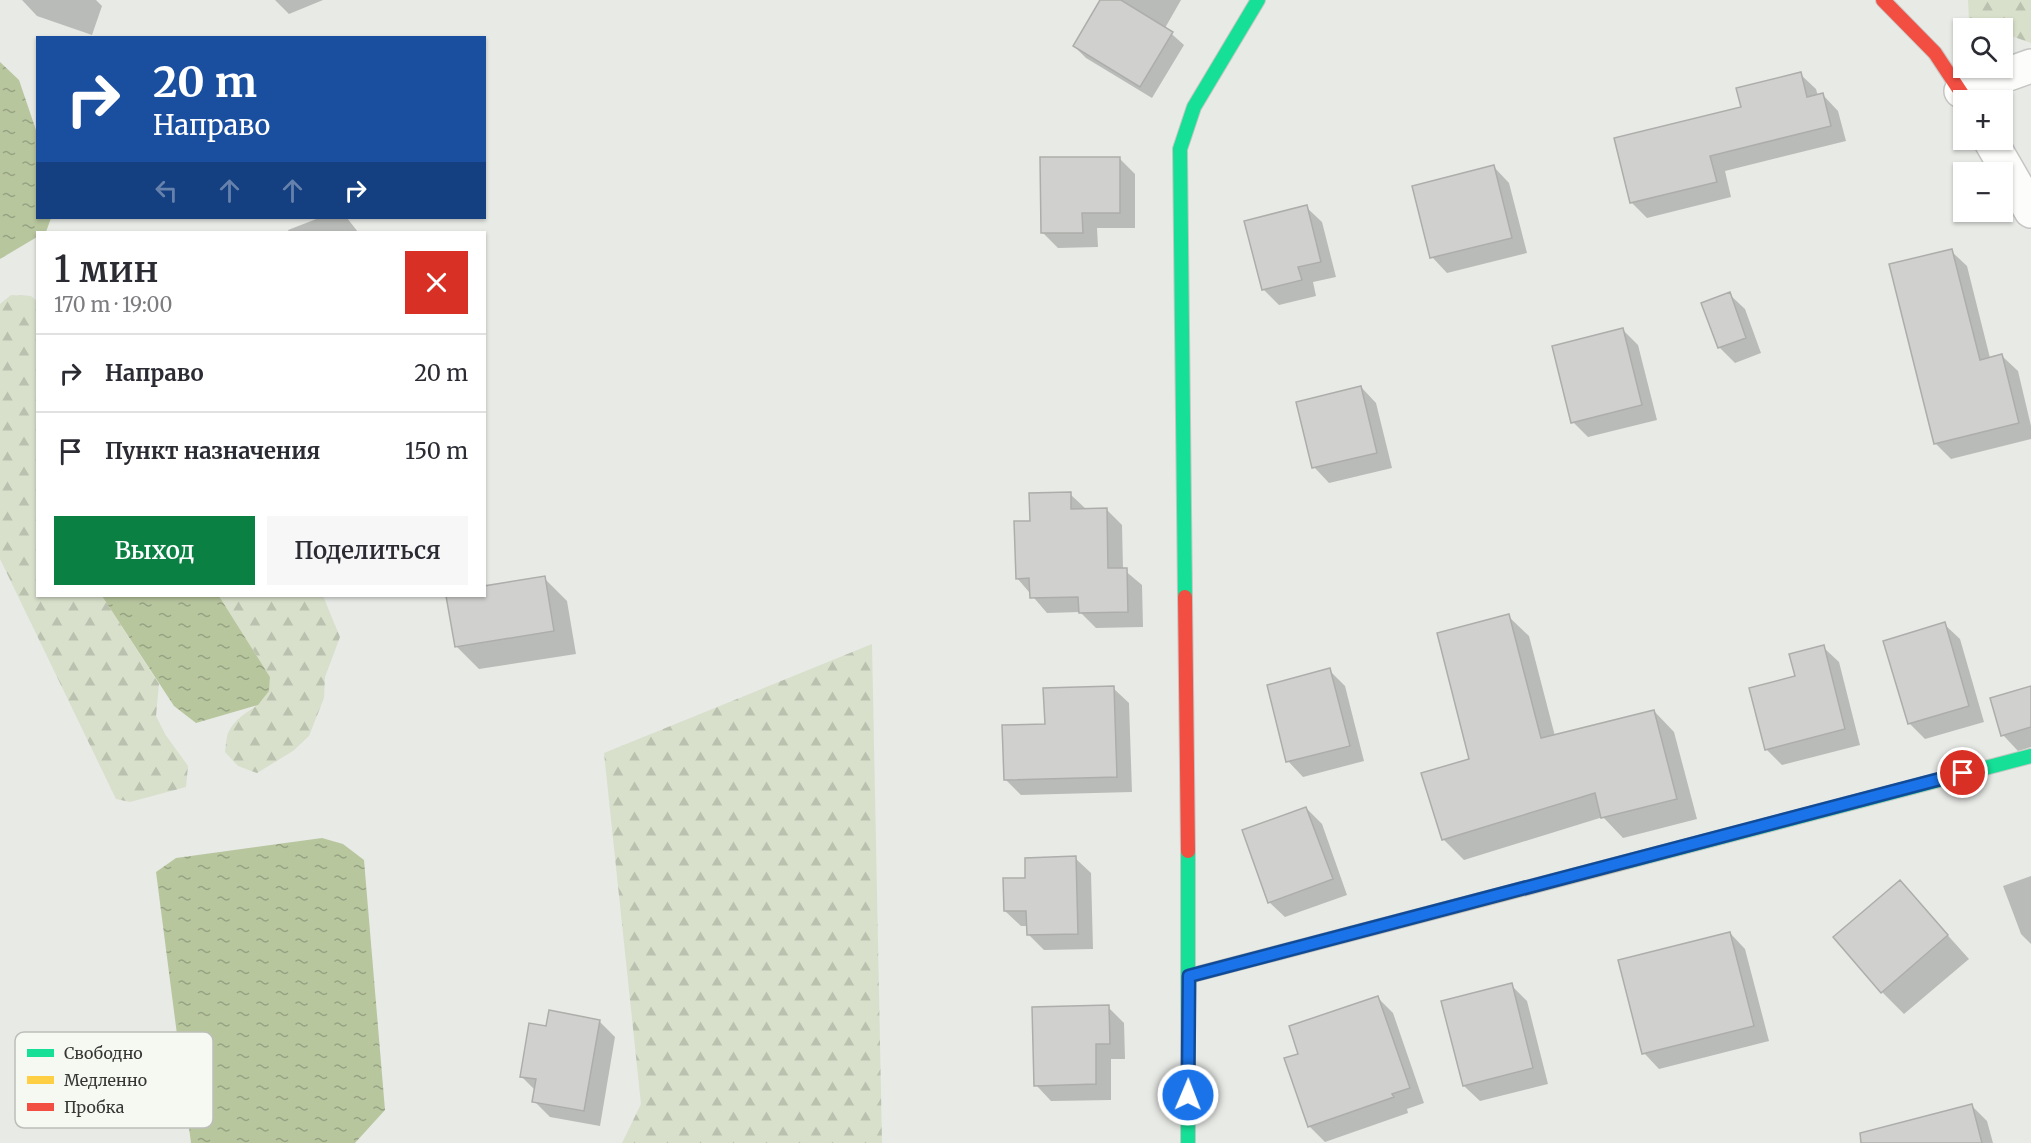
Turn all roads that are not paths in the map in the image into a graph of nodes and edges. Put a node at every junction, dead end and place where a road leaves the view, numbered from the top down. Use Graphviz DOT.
graph roads {
  1 [pos="1258,0"];
  2 [pos="1883,0"];
  3 [pos="2031,66"];
  4 [pos="1960,90"];
  5 [pos="1977,90"];
  6 [pos="1996,150"];
  7 [pos="2031,211"];
  8 [pos="2031,756"];
  9 [pos="1189,976"];
  10 [pos="1188,1143"];
  1 -- 9 [label="street"];
  2 -- 4 [label="street"];
  3 -- 5 [label="street"];
  6 -- 7 [label="street"];
  8 -- 9 [label="street"];
  9 -- 10 [label="street"];
}
